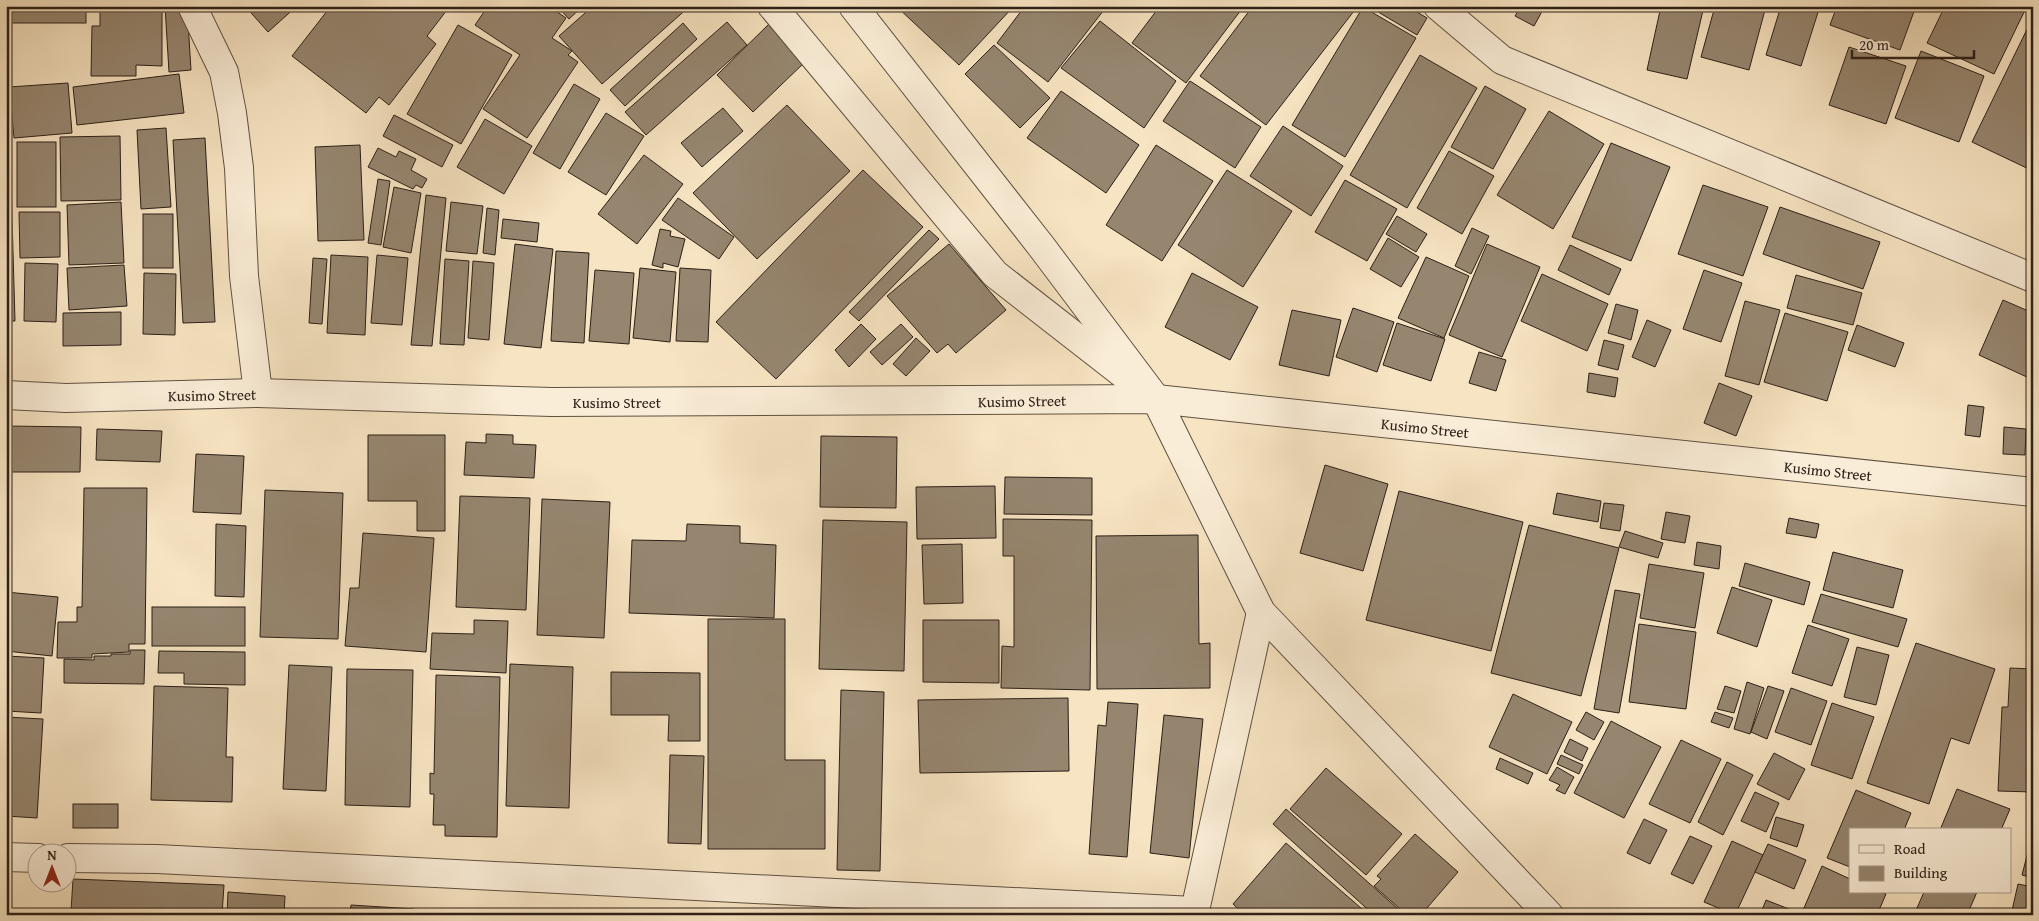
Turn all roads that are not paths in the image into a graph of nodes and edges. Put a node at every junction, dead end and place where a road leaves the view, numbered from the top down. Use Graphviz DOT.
graph roads {
  1 [pos="192,6"];
  2 [pos="772,6"];
  3 [pos="853,6"];
  4 [pos="1438,6"];
  5 [pos="2033,278"];
  6 [pos="258,393"];
  7 [pos="6,395"];
  8 [pos="1156,399"];
  9 [pos="2033,492"];
  10 [pos="1261,612"];
  11 [pos="6,857"];
  12 [pos="28,858"];
  13 [pos="78,858"];
  14 [pos="1194,913"];
  15 [pos="1549,915"];
  1 -- 6 [label="street"];
  2 -- 8 [label="street"];
  3 -- 8 [label="street"];
  4 -- 5 [label="street"];
  6 -- 7 [label="street, Kusimo Street"];
  6 -- 8 [label="street, Kusimo Street"];
  8 -- 9 [label="street, Kusimo Street"];
  8 -- 10 [label="street"];
  10 -- 14 [label="street"];
  10 -- 15 [label="street"];
  11 -- 12 [label="street"];
  13 -- 14 [label="street"];
}
